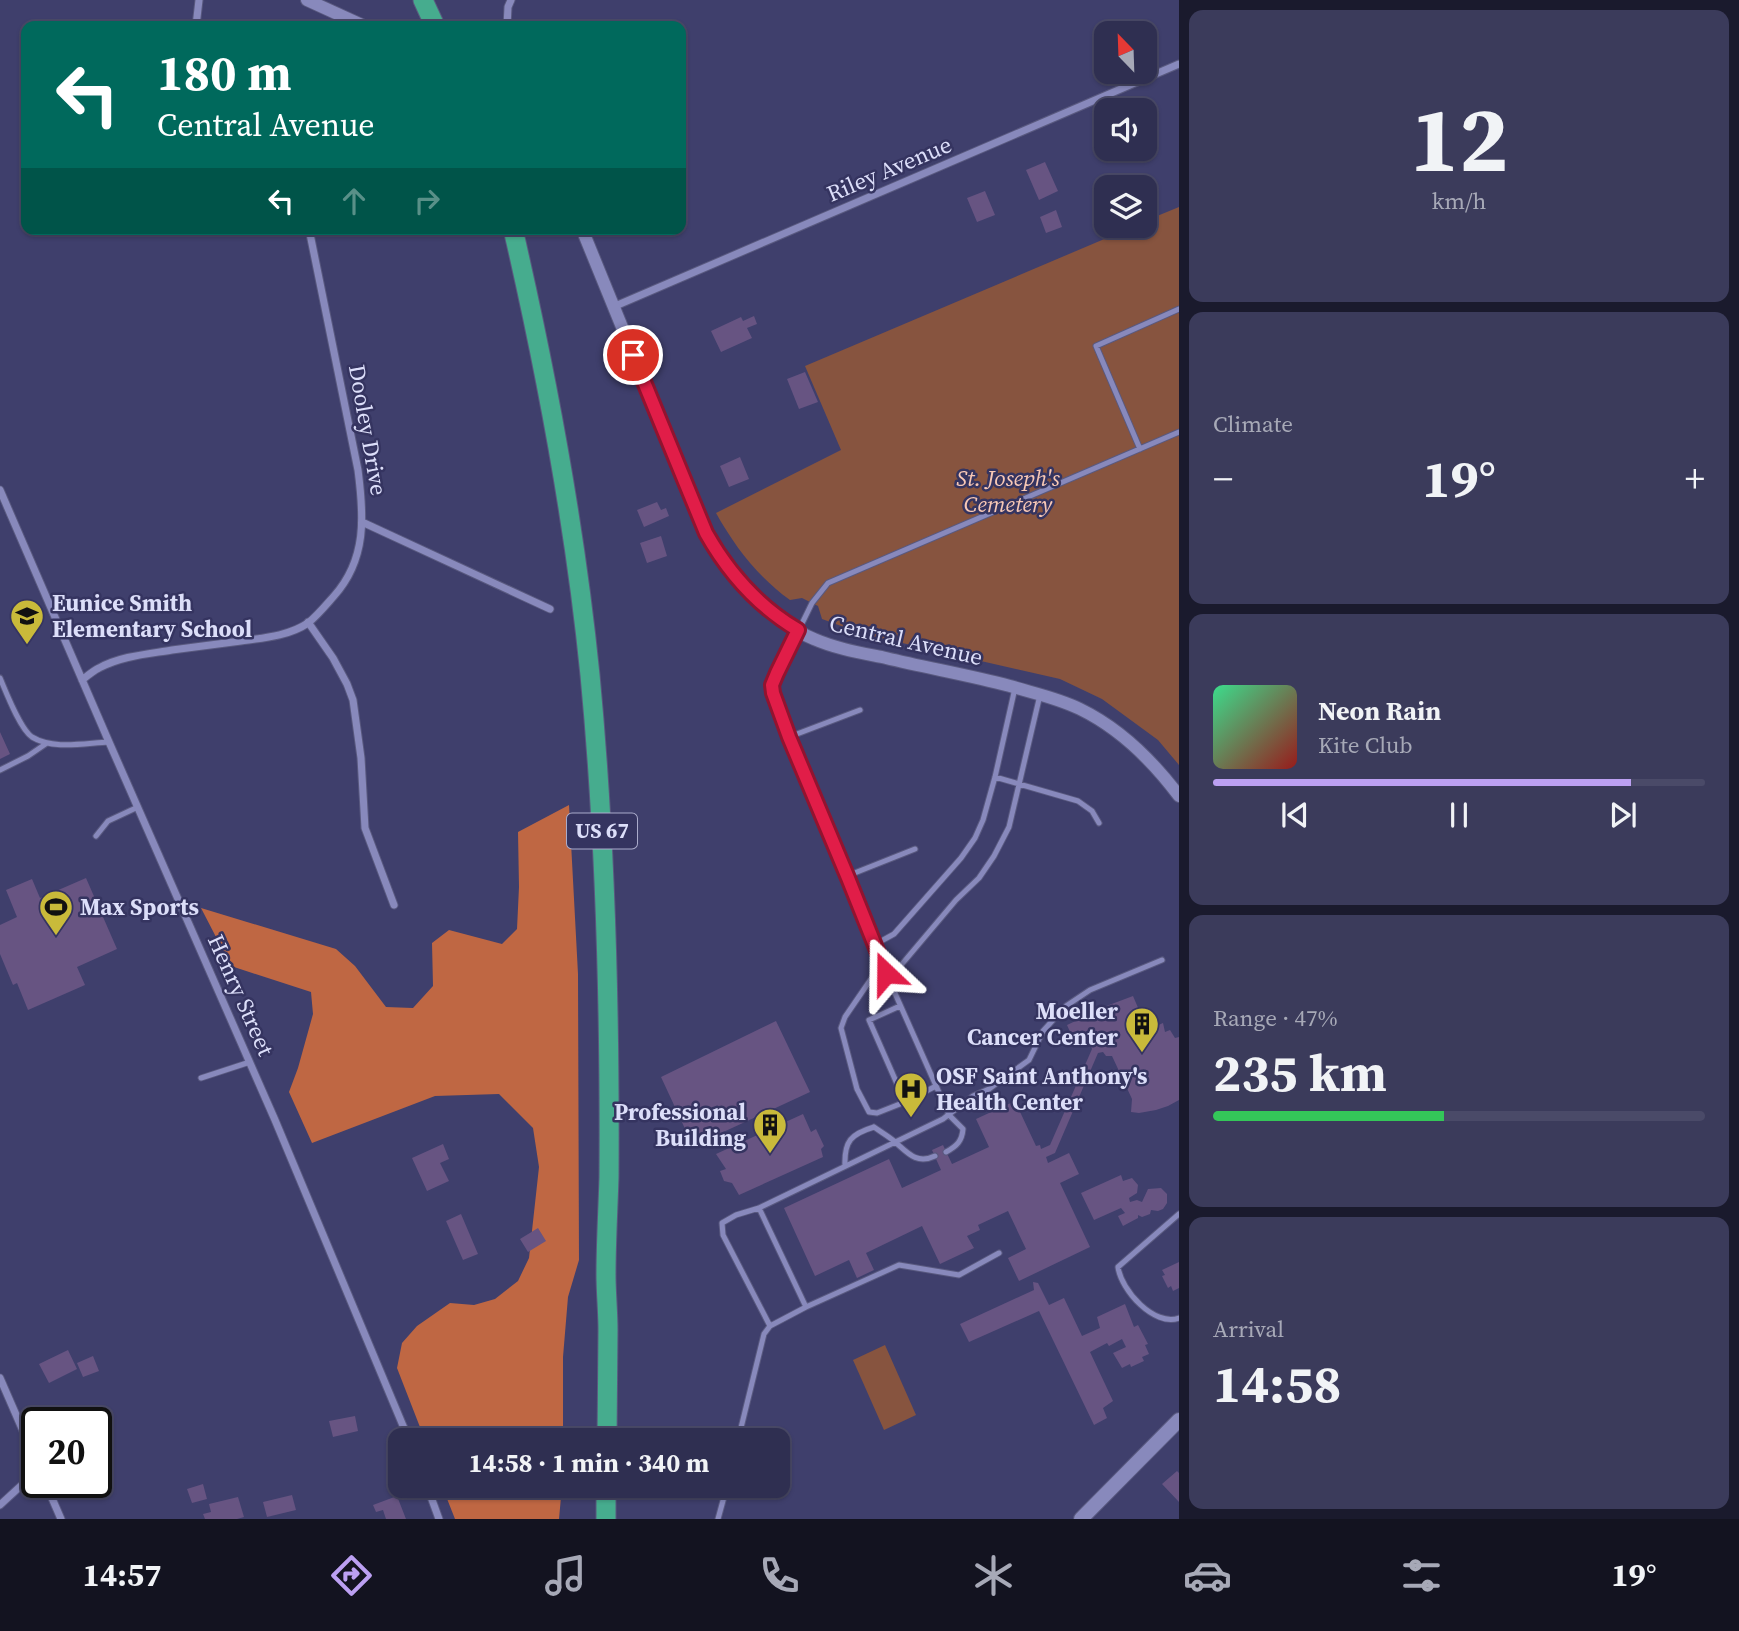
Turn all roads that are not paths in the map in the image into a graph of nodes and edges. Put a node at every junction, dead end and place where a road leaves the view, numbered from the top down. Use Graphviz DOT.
graph roads {
  1 [pos="200,0"];
  2 [pos="307,0"];
  3 [pos="423,0"];
  4 [pos="511,0"];
  5 [pos="197,21"];
  6 [pos="353,21"];
  7 [pos="433,21"];
  8 [pos="507,21"];
  9 [pos="1179,65"];
  10 [pos="310,235"];
  11 [pos="514,235"];
  12 [pos="584,235"];
  13 [pos="613,307"];
  14 [pos="1179,309"];
  15 [pos="1179,432"];
  16 [pos="1140,449"];
  17 [pos="0,490"];
  18 [pos="362,522"];
  19 [pos="550,609"];
  20 [pos="308,622"];
  21 [pos="798,630"];
  22 [pos="0,678"];
  23 [pos="82,680"];
  24 [pos="1015,688"];
  25 [pos="1040,695"];
  26 [pos="860,710"];
  27 [pos="789,737"];
  28 [pos="109,742"];
  29 [pos="47,743"];
  30 [pos="0,770"];
  31 [pos="995,777"];
  32 [pos="1020,784"];
  33 [pos="1179,796"];
  34 [pos="138,807"];
  35 [pos="1099,822"];
  36 [pos="96,836"];
  37 [pos="915,849"];
  38 [pos="847,876"];
  39 [pos="394,905"];
  40 [pos="874,944"];
  41 [pos="1162,960"];
  42 [pos="882,963"];
  43 [pos="886,973"];
  44 [pos="900,1006"];
  45 [pos="250,1062"];
  46 [pos="201,1078"];
  47 [pos="936,1086"];
  48 [pos="905,1102"];
  49 [pos="877,1113"];
  50 [pos="949,1115"];
  51 [pos="874,1127"];
  52 [pos="895,1142"];
  53 [pos="946,1152"];
  54 [pos="935,1156"];
  55 [pos="845,1166"];
  56 [pos="759,1208"];
  57 [pos="1179,1214"];
  58 [pos="999,1253"];
  59 [pos="806,1307"];
  60 [pos="1179,1318"];
  61 [pos="769,1326"];
  62 [pos="0,1378"];
  63 [pos="1179,1420"];
  64 [pos="21,1426"];
  65 [pos="404,1428"];
  66 [pos="607,1428"];
  67 [pos="741,1428"];
  68 [pos="21,1486"];
  69 [pos="52,1498"];
  70 [pos="431,1498"];
  71 [pos="606,1498"];
  72 [pos="724,1498"];
  73 [pos="0,1505"];
  74 [pos="61,1519"];
  75 [pos="439,1519"];
  76 [pos="606,1519"];
  77 [pos="718,1519"];
  78 [pos="1081,1519"];
  1 -- 5 [label="street"];
  2 -- 6 [label="street"];
  3 -- 7 [label="highway"];
  4 -- 8 [label="street"];
  9 -- 13 [label="street, Riley Avenue"];
  10 -- 18 [label="street, Dooley Drive"];
  11 -- 66 [label="highway, US 67"];
  12 -- 13 [label="street, Central Avenue"];
  13 -- 21 [label="street, Central Avenue"];
  14 -- 16 [label="lane"];
  15 -- 16 [label="lane"];
  16 -- 21 [label="lane"];
  17 -- 23 [label="street, Henry Street"];
  18 -- 19 [label="street"];
  18 -- 20 [label="street, Dooley Drive"];
  20 -- 23 [label="street, Dooley Drive"];
  20 -- 39 [label="street"];
  21 -- 24 [label="street, Central Avenue"];
  21 -- 27 [label="lane"];
  22 -- 29 [label="lane"];
  23 -- 28 [label="street, Henry Street"];
  24 -- 25 [label="street, Central Avenue"];
  24 -- 31 [label="lane"];
  25 -- 32 [label="lane"];
  25 -- 33 [label="street, Central Avenue"];
  26 -- 27 [label="lane"];
  27 -- 38 [label="lane"];
  28 -- 29 [label="lane"];
  28 -- 34 [label="street, Henry Street"];
  29 -- 30 [label="lane"];
  31 -- 32 [label="lane"];
  31 -- 40 [label="lane"];
  32 -- 35 [label="lane"];
  32 -- 43 [label="lane"];
  34 -- 36 [label="lane"];
  34 -- 45 [label="street, Henry Street"];
  37 -- 38 [label="lane"];
  38 -- 40 [label="lane"];
  40 -- 42 [label="lane"];
  41 -- 50 [label="lane"];
  42 -- 43 [label="lane"];
  42 -- 49 [label="lane"];
  43 -- 44 [label="lane"];
  44 -- 47 [label="lane"];
  44 -- 48 [label="lane"];
  45 -- 46 [label="lane"];
  45 -- 65 [label="street, Henry Street"];
  47 -- 48 [label="lane"];
  47 -- 50 [label="lane"];
  48 -- 49 [label="lane"];
  49 -- 51 [label="lane"];
  50 -- 52 [label="lane"];
  50 -- 53 [label="lane"];
  51 -- 52 [label="lane"];
  51 -- 55 [label="lane"];
  52 -- 54 [label="lane"];
  52 -- 55 [label="lane"];
  55 -- 56 [label="lane"];
  56 -- 59 [label="lane"];
  56 -- 61 [label="lane"];
  57 -- 60 [label="lane"];
  58 -- 59 [label="lane"];
  59 -- 61 [label="lane"];
  61 -- 67 [label="lane"];
  62 -- 64 [label="street"];
  63 -- 78 [label="main road"];
  68 -- 73 [label="street"];
  69 -- 74 [label="street"];
  70 -- 75 [label="street"];
  71 -- 76 [label="highway"];
  72 -- 77 [label="lane"];
}
